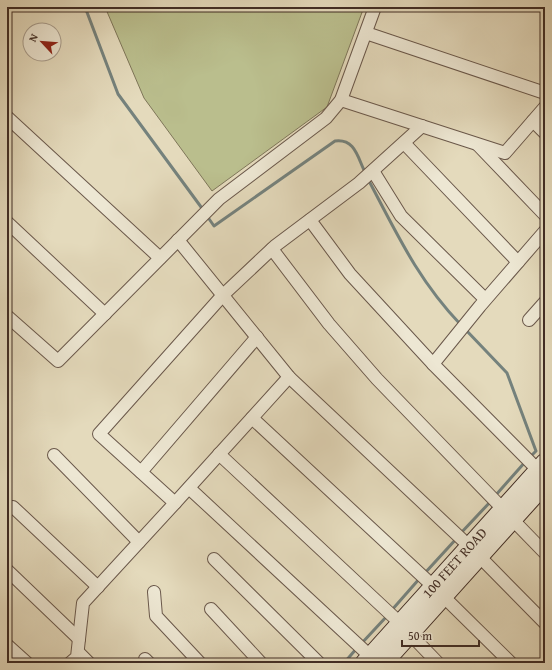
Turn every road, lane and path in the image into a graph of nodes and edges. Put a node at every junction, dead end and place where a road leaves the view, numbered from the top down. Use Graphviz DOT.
graph roads {
  1 [pos="375,7"];
  2 [pos="366,33"];
  3 [pos="545,93"];
  4 [pos="342,100"];
  5 [pos="545,107"];
  6 [pos="7,117"];
  7 [pos="533,121"];
  8 [pos="422,126"];
  9 [pos="545,133"];
  10 [pos="404,144"];
  11 [pos="478,144"];
  12 [pos="373,171"];
  13 [pos="545,215"];
  14 [pos="310,220"];
  15 [pos="7,222"];
  16 [pos="545,231"];
  17 [pos="178,240"];
  18 [pos="272,249"];
  19 [pos="160,258"];
  20 [pos="518,262"];
  21 [pos="223,295"];
  22 [pos="485,299"];
  23 [pos="544,305"];
  24 [pos="105,314"];
  25 [pos="7,316"];
  26 [pos="529,320"];
  27 [pos="257,337"];
  28 [pos="433,364"];
  29 [pos="289,377"];
  30 [pos="252,418"];
  31 [pos="219,454"];
  32 [pos="54,455"];
  33 [pos="141,472"];
  34 [pos="543,472"];
  35 [pos="189,488"];
  36 [pos="176,503"];
  37 [pos="13,507"];
  38 [pos="508,514"];
  39 [pos="139,542"];
  40 [pos="474,551"];
  41 [pos="545,553"];
  42 [pos="214,559"];
  43 [pos="7,570"];
  44 [pos="98,587"];
  45 [pos="438,591"];
  46 [pos="154,592"];
  47 [pos="211,609"];
  48 [pos="545,623"];
  49 [pos="405,628"];
  50 [pos="79,639"];
  51 [pos="7,645"];
  52 [pos="78,652"];
  53 [pos="373,661"];
  54 [pos="27,663"];
  55 [pos="70,663"];
  56 [pos="89,663"];
  57 [pos="200,663"];
  58 [pos="261,663"];
  59 [pos="319,663"];
  60 [pos="438,663"];
  61 [pos="511,663"];
  1 -- 2 [label="street"];
  2 -- 3 [label="street"];
  2 -- 4 [label="street"];
  4 -- 8 [label="street"];
  4 -- 17 [label="street"];
  5 -- 7 [label="street"];
  6 -- 19 [label="street"];
  7 -- 9 [label="street"];
  7 -- 11 [label="street"];
  8 -- 10 [label="street"];
  8 -- 11 [label="street"];
  10 -- 12 [label="street"];
  10 -- 20 [label="street"];
  11 -- 13 [label="street"];
  12 -- 14 [label="street"];
  12 -- 22 [label="street"];
  14 -- 18 [label="street"];
  14 -- 28 [label="street"];
  15 -- 24 [label="street"];
  16 -- 20 [label="street"];
  17 -- 19 [label="street"];
  17 -- 21 [label="street"];
  18 -- 21 [label="street"];
  18 -- 38 [label="street"];
  19 -- 24 [label="street"];
  20 -- 22 [label="street"];
  21 -- 27 [label="street"];
  21 -- 33 [label="street"];
  22 -- 28 [label="street"];
  23 -- 26 [label="street"];
  24 -- 25 [label="street"];
  27 -- 29 [label="street"];
  27 -- 33 [label="street"];
  28 -- 34 [label="street"];
  29 -- 30 [label="street"];
  29 -- 40 [label="street"];
  30 -- 31 [label="street"];
  30 -- 45 [label="street"];
  31 -- 35 [label="street"];
  31 -- 49 [label="street"];
  32 -- 39 [label="street"];
  33 -- 36 [label="street"];
  34 -- 38 [label="main road, 100 FEET ROAD"];
  35 -- 36 [label="street"];
  35 -- 53 [label="street"];
  36 -- 39 [label="street"];
  37 -- 44 [label="street"];
  38 -- 40 [label="main road, 100 FEET ROAD"];
  38 -- 41 [label="street"];
  39 -- 44 [label="street"];
  40 -- 45 [label="main road, 100 FEET ROAD"];
  40 -- 48 [label="street"];
  42 -- 59 [label="street"];
  43 -- 50 [label="street"];
  44 -- 50 [label="street"];
  45 -- 49 [label="main road, 100 FEET ROAD"];
  45 -- 61 [label="street"];
  46 -- 57 [label="street"];
  47 -- 58 [label="street"];
  49 -- 53 [label="main road, 100 FEET ROAD"];
  49 -- 60 [label="street"];
  50 -- 52 [label="street"];
  51 -- 54 [label="street"];
  52 -- 55 [label="street"];
  52 -- 56 [label="street"];
}
